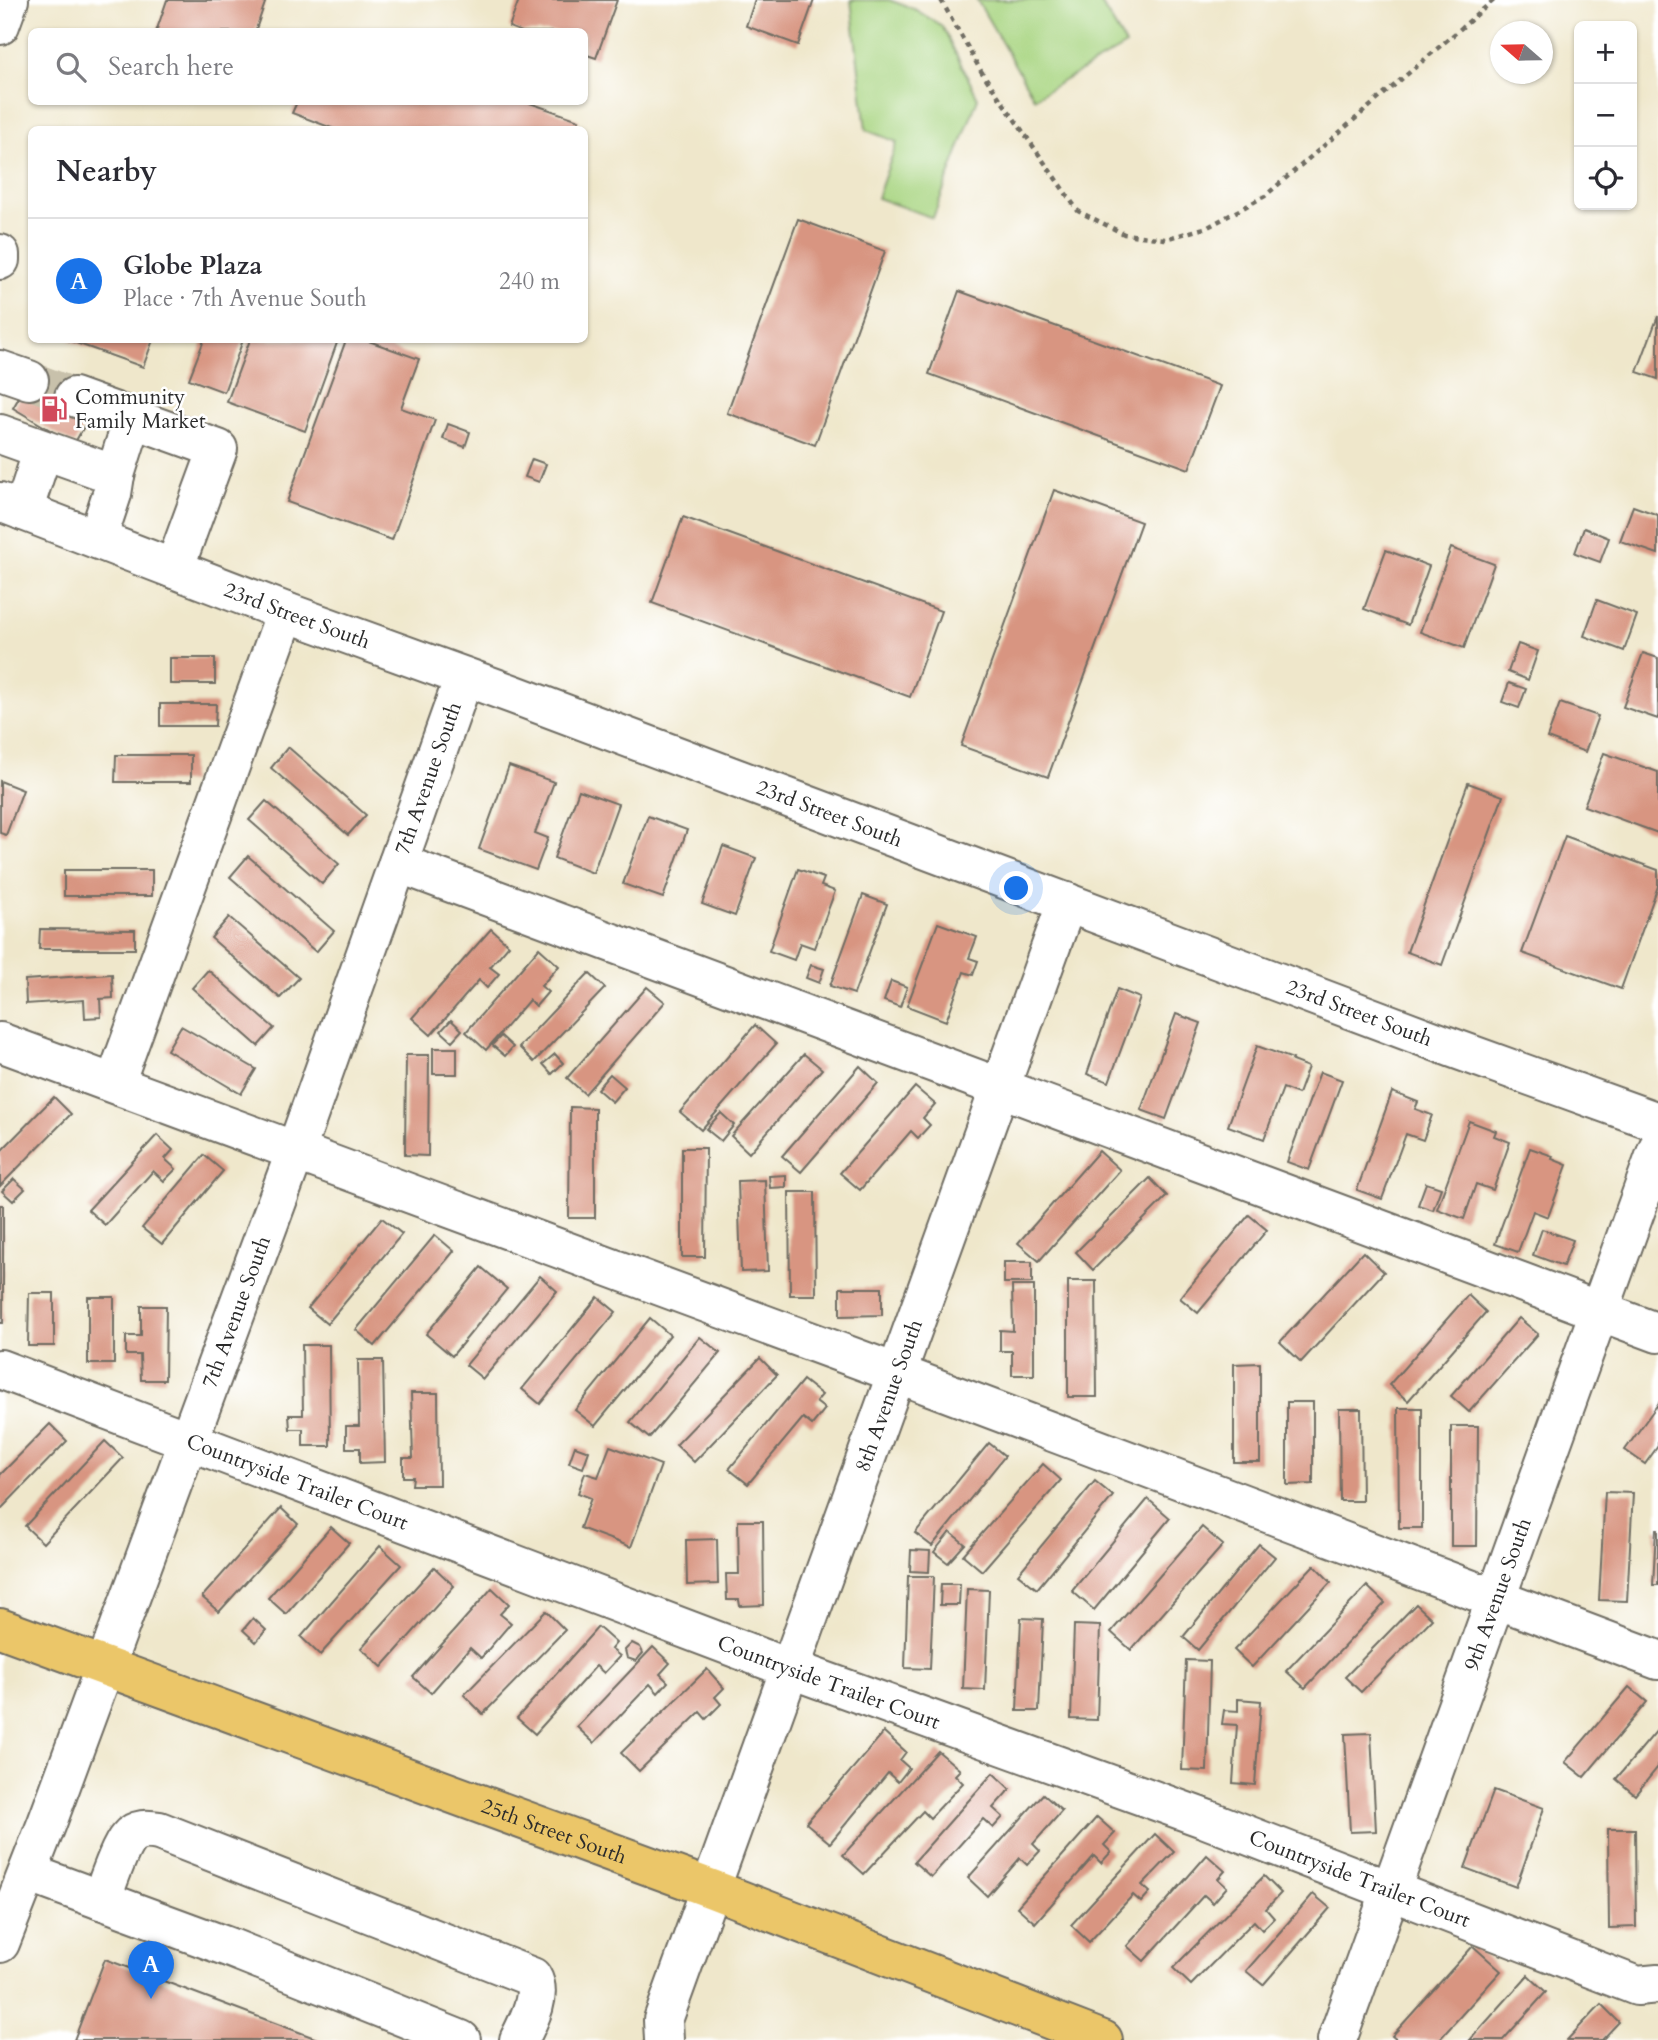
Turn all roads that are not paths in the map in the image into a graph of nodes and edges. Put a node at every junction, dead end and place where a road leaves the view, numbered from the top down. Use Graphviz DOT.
graph roads {
  1 [pos="9,0"];
  2 [pos="0,26"];
  3 [pos="0,254"];
  4 [pos="0,260"];
  5 [pos="75,397"];
  6 [pos="133,418"];
  7 [pos="0,434"];
  8 [pos="43,450"];
  9 [pos="115,475"];
  10 [pos="11,507"];
  11 [pos="97,539"];
  12 [pos="174,569"];
  13 [pos="286,612"];
  14 [pos="464,677"];
  15 [pos="398,863"];
  16 [pos="1067,901"];
  17 [pos="0,1042"];
  18 [pos="115,1083"];
  19 [pos="1000,1089"];
  20 [pos="1658,1122"];
  21 [pos="1658,1148"];
  22 [pos="296,1150"];
  23 [pos="1598,1311"];
  24 [pos="1658,1333"];
  25 [pos="0,1369"];
  26 [pos="896,1373"];
  27 [pos="188,1440"];
  28 [pos="1497,1599"];
  29 [pos="0,1628"];
  30 [pos="1658,1660"];
  31 [pos="104,1666"];
  32 [pos="791,1669"];
  33 [pos="28,1873"];
  34 [pos="712,1888"];
  35 [pos="1391,1890"];
  36 [pos="101,1900"];
  37 [pos="0,1943"];
  38 [pos="1658,1984"];
  39 [pos="461,2040"];
  40 [pos="519,2040"];
  41 [pos="664,2040"];
  42 [pos="1103,2040"];
  43 [pos="1337,2040"];
  1 -- 2 [label="street"];
  3 -- 4 [label="street"];
  5 -- 6 [label="street"];
  6 -- 9 [label="street"];
  6 -- 12 [label="street"];
  7 -- 8 [label="street"];
  8 -- 9 [label="street"];
  8 -- 10 [label="street"];
  9 -- 11 [label="street"];
  10 -- 11 [label="street, 23rd Street South"];
  11 -- 12 [label="street, 23rd Street South"];
  12 -- 13 [label="street, 23rd Street South"];
  13 -- 14 [label="street, 23rd Street South"];
  13 -- 18 [label="street"];
  14 -- 15 [label="street, 7th Avenue South"];
  14 -- 16 [label="street, 23rd Street South"];
  15 -- 19 [label="street"];
  15 -- 22 [label="street, 7th Avenue South"];
  16 -- 19 [label="street, 8th Avenue South"];
  16 -- 20 [label="street, 23rd Street South"];
  17 -- 18 [label="street"];
  18 -- 22 [label="street"];
  19 -- 23 [label="street"];
  19 -- 26 [label="street, 8th Avenue South"];
  21 -- 23 [label="street, 9th Avenue South"];
  22 -- 26 [label="street"];
  22 -- 27 [label="street, 7th Avenue South"];
  23 -- 24 [label="street"];
  23 -- 28 [label="street, 9th Avenue South"];
  25 -- 27 [label="street, Countryside Trailer Court"];
  26 -- 28 [label="street"];
  26 -- 32 [label="street, 8th Avenue South"];
  27 -- 31 [label="street, 7th Avenue South"];
  27 -- 32 [label="street, Countryside Trailer Court"];
  28 -- 30 [label="street"];
  28 -- 35 [label="street, 9th Avenue South"];
  29 -- 31 [label="main road, 25th Street South"];
  31 -- 33 [label="street, 7th Avenue South"];
  31 -- 34 [label="main road, 25th Street South"];
  32 -- 34 [label="street, 8th Avenue South"];
  32 -- 35 [label="street, Countryside Trailer Court"];
  33 -- 36 [label="street"];
  33 -- 37 [label="street, 7th Avenue South"];
  34 -- 41 [label="street, 8th Avenue South"];
  34 -- 42 [label="main road, 25th Street South"];
  35 -- 38 [label="street, Countryside Trailer Court"];
  35 -- 43 [label="street, 9th Avenue South"];
  36 -- 39 [label="street"];
  36 -- 40 [label="street"];
}
